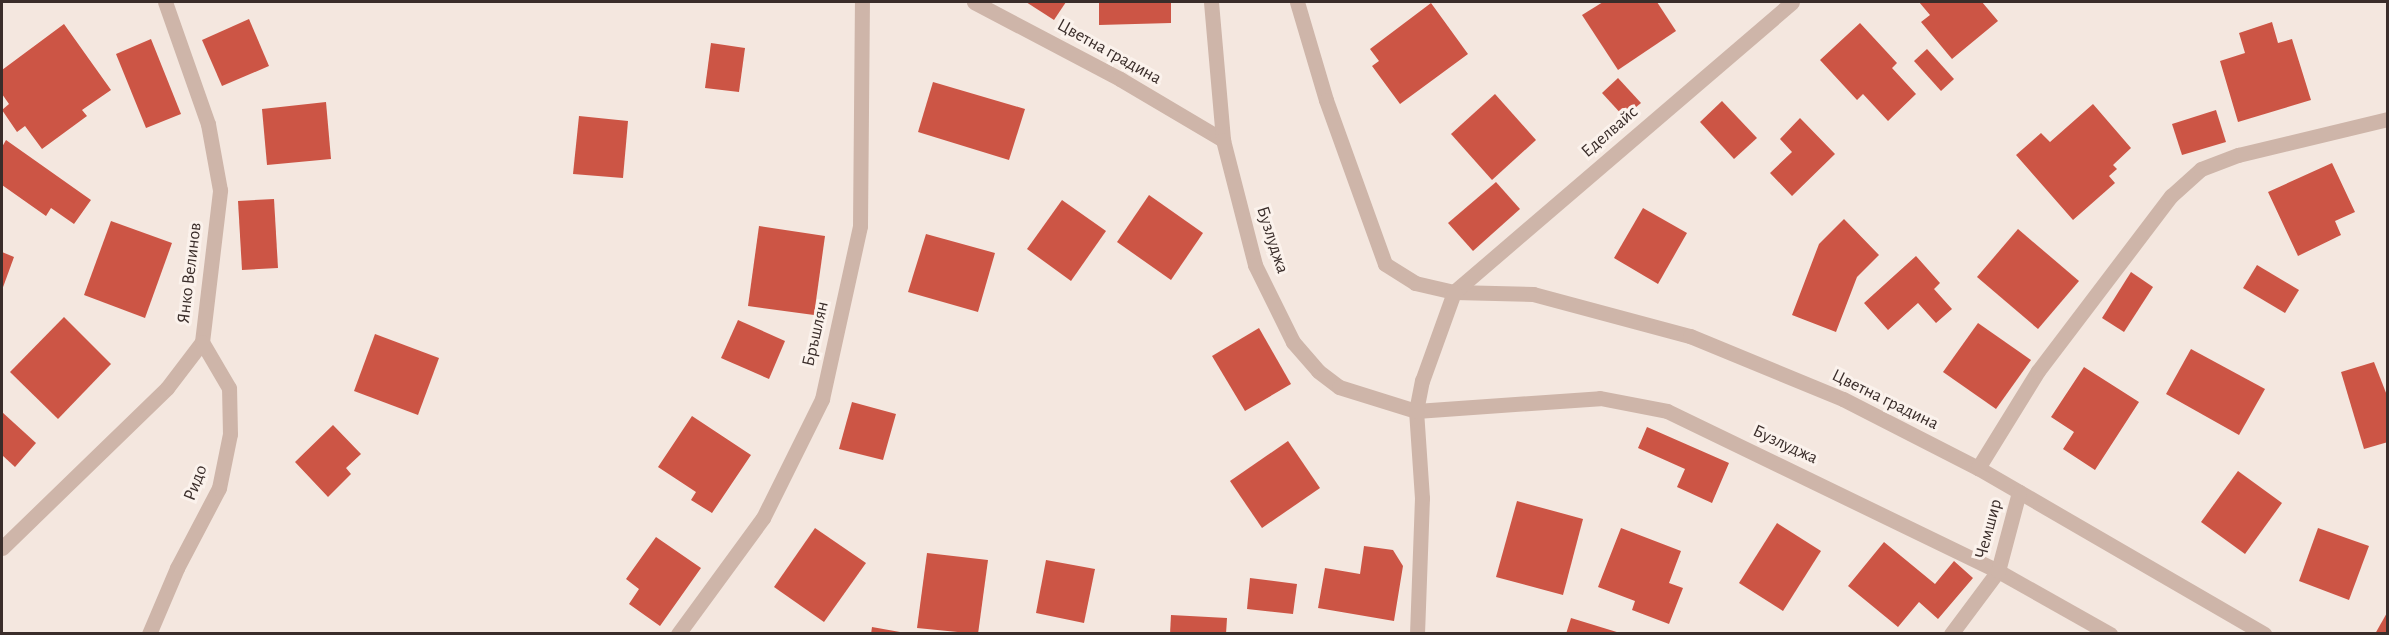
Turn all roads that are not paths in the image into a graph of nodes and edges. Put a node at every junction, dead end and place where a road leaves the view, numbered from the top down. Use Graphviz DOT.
graph roads {
  1 [pos="165,2"];
  2 [pos="861,2"];
  3 [pos="974,2"];
  4 [pos="1211,2"];
  5 [pos="1297,2"];
  6 [pos="1792,2"];
  7 [pos="2388,119"];
  8 [pos="1223,140"];
  9 [pos="1454,292"];
  10 [pos="202,342"];
  11 [pos="1416,411"];
  12 [pos="1978,468"];
  13 [pos="2019,492"];
  14 [pos="2,548"];
  15 [pos="1998,571"];
  16 [pos="149,633"];
  17 [pos="678,633"];
  18 [pos="1417,633"];
  19 [pos="1951,633"];
  20 [pos="2110,633"];
  21 [pos="2264,633"];
  1 -- 10 [label="street, Янко Велинов"];
  2 -- 17 [label="street, Бръшлян"];
  3 -- 8 [label="street, Цветна градина"];
  4 -- 8 [label="street, Бузлуджа"];
  5 -- 9 [label="street"];
  6 -- 9 [label="street, Еделвайс"];
  7 -- 12 [label="street"];
  8 -- 11 [label="street, Бузлуджа"];
  9 -- 11 [label="street"];
  9 -- 12 [label="street, Цветна градина"];
  10 -- 14 [label="street, Янко Велинов"];
  10 -- 16 [label="street, Ридо"];
  11 -- 15 [label="street, Бузлуджа"];
  11 -- 18 [label="street"];
  12 -- 13 [label="street, Цветна градина"];
  13 -- 15 [label="street, Чемшир"];
  13 -- 21 [label="street, Цветна градина"];
  15 -- 19 [label="street, Чемшир"];
  15 -- 20 [label="street, Бузлуджа"];
}
